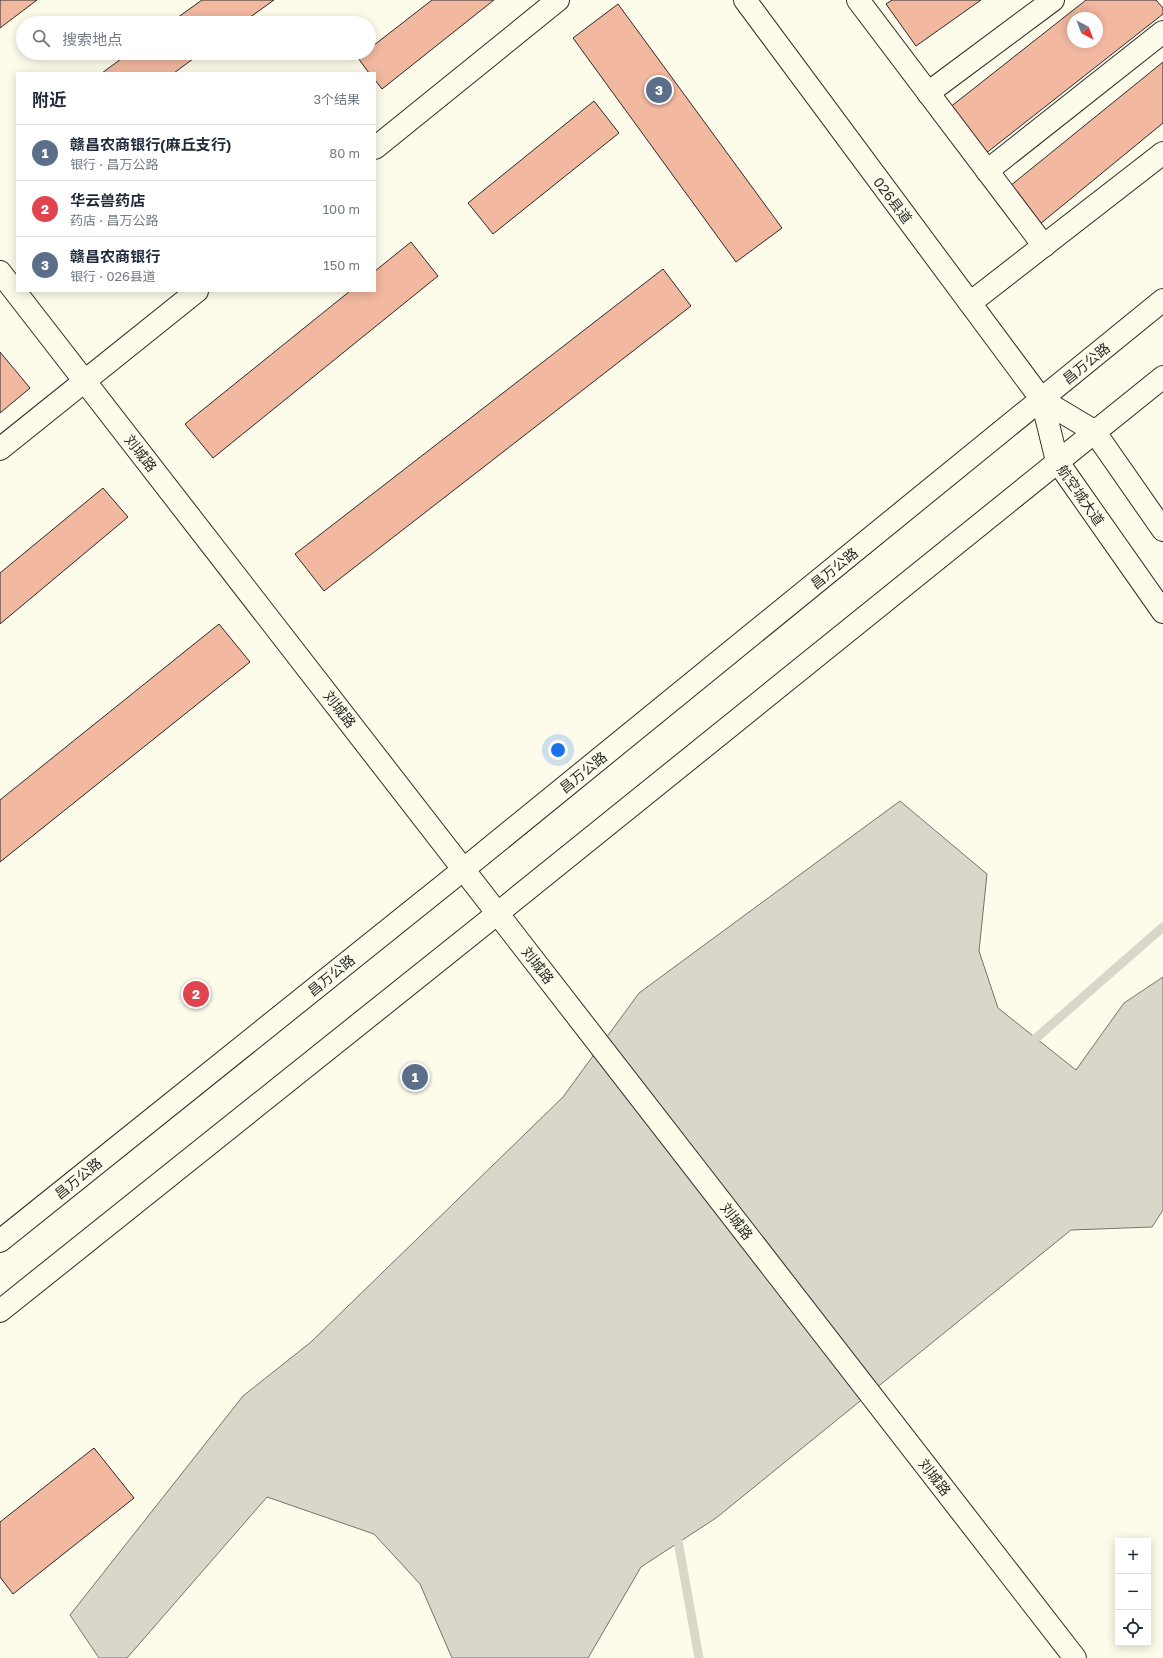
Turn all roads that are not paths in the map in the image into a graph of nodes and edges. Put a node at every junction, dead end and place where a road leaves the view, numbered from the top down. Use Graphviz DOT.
graph roads {
  1 [pos="558,0"];
  2 [pos="745,0"];
  3 [pos="1053,0"];
  4 [pos="865,2"];
  5 [pos="1163,32"];
  6 [pos="928,93"];
  7 [pos="376,147"];
  8 [pos="1163,153"];
  9 [pos="987,171"];
  10 [pos="1044,246"];
  11 [pos="0,272"];
  12 [pos="196,292"];
  13 [pos="1163,300"];
  14 [pos="970,303"];
  15 [pos="1163,377"];
  16 [pos="85,381"];
  17 [pos="1042,400"];
  18 [pos="1094,431"];
  19 [pos="0,449"];
  20 [pos="1057,462"];
  21 [pos="1163,530"];
  22 [pos="1163,612"];
  23 [pos="464,868"];
  24 [pos="498,913"];
  25 [pos="0,1241"];
  26 [pos="0,1311"];
  27 [pos="1075,1658"];
  1 -- 7 [label="main road"];
  2 -- 14 [label="main road, 026县道"];
  3 -- 6 [label="main road"];
  4 -- 6 [label="main road"];
  5 -- 9 [label="main road"];
  6 -- 9 [label="main road"];
  8 -- 10 [label="main road"];
  9 -- 10 [label="main road"];
  10 -- 14 [label="main road"];
  11 -- 16 [label="main road, 刘城路"];
  12 -- 16 [label="main road"];
  13 -- 17 [label="main road, 昌万公路"];
  14 -- 17 [label="main road, 026县道"];
  15 -- 18 [label="main road"];
  16 -- 19 [label="main road"];
  16 -- 23 [label="main road, 刘城路"];
  17 -- 18 [label="main road"];
  17 -- 20 [label="main road, 航空城大道"];
  17 -- 23 [label="main road, 昌万公路"];
  18 -- 20 [label="main road"];
  18 -- 21 [label="main road"];
  20 -- 22 [label="main road, 航空城大道"];
  20 -- 24 [label="main road"];
  23 -- 24 [label="main road, 刘城路"];
  23 -- 25 [label="main road, 昌万公路"];
  24 -- 26 [label="main road"];
  24 -- 27 [label="main road, 刘城路"];
}
